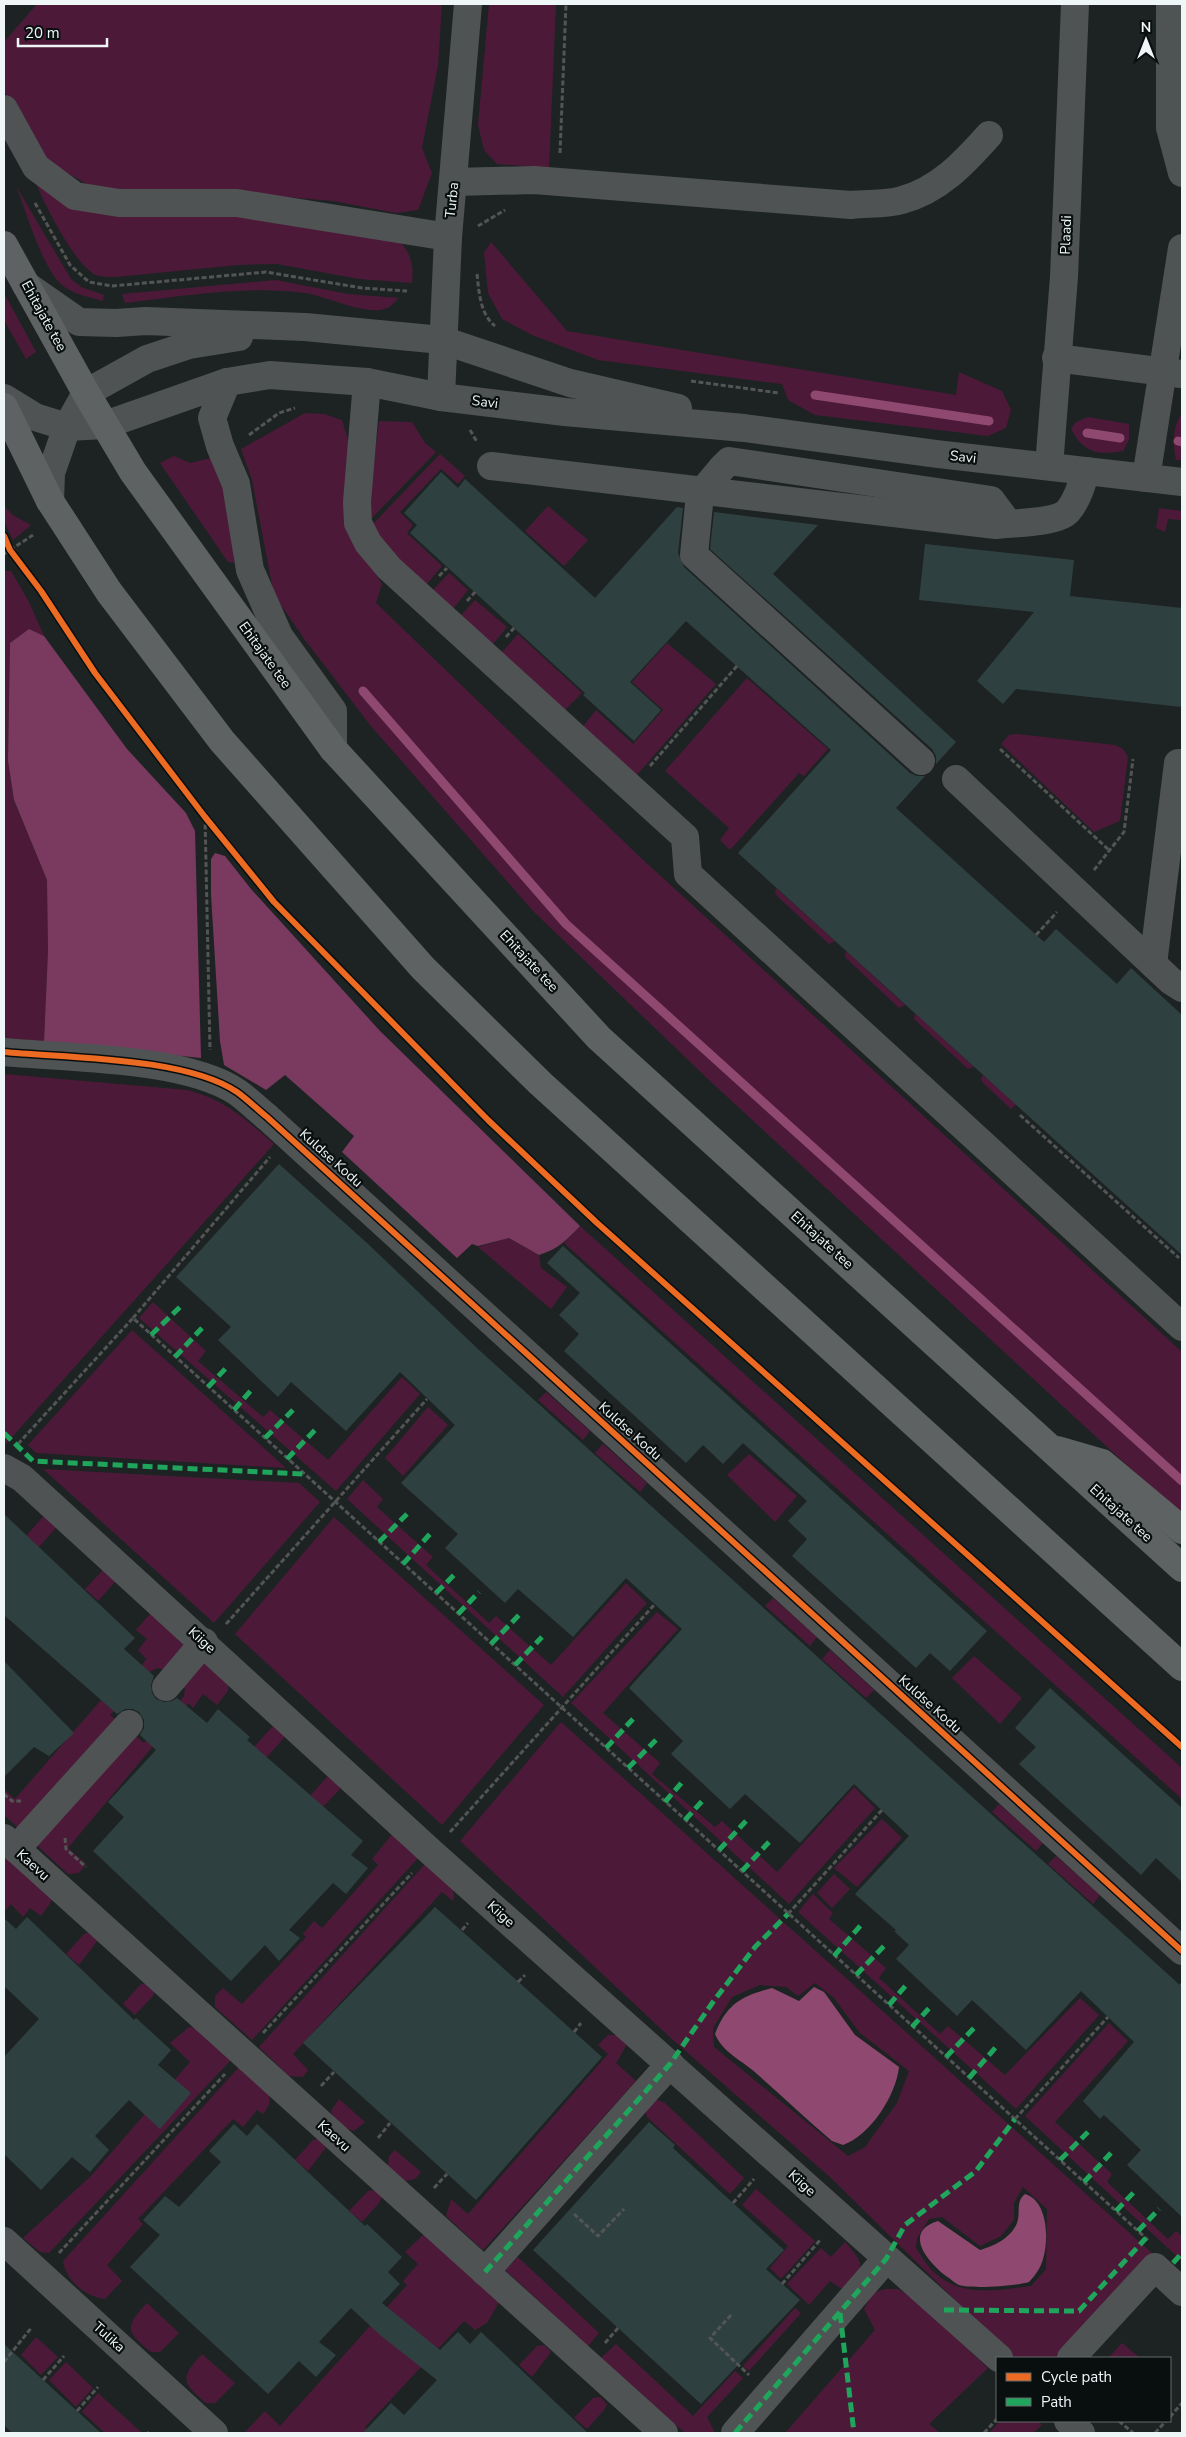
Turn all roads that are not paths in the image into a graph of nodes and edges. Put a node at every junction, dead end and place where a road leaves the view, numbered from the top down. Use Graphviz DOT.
graph roads {
  1 [pos="468,4"];
  2 [pos="1075,4"];
  3 [pos="1170,4"];
  4 [pos="4,109"];
  5 [pos="989,136"];
  6 [pos="1182,173"];
  7 [pos="454,182"];
  8 [pos="448,236"];
  9 [pos="4,245"];
  10 [pos="1182,248"];
  11 [pos="26,285"];
  12 [pos="305,327"];
  13 [pos="442,340"];
  14 [pos="1056,358"];
  15 [pos="1173,373"];
  16 [pos="226,382"];
  17 [pos="367,382"];
  18 [pos="86,393"];
  19 [pos="441,397"];
  20 [pos="4,398"];
  21 [pos="4,407"];
  22 [pos="105,425"];
  23 [pos="67,427"];
  24 [pos="744,428"];
  25 [pos="490,466"];
  26 [pos="1049,466"];
  27 [pos="1086,472"];
  28 [pos="1146,478"];
  29 [pos="1182,482"];
  30 [pos="50,501"];
  31 [pos="1008,524"];
  32 [pos="333,750"];
  33 [pos="920,761"];
  34 [pos="1178,763"];
  35 [pos="956,779"];
  36 [pos="1152,964"];
  37 [pos="1182,988"];
  38 [pos="4,1052"];
  39 [pos="1182,1327"];
  40 [pos="1050,1448"];
  41 [pos="8,1459"];
  42 [pos="1182,1530"];
  43 [pos="1182,1568"];
  44 [pos="206,1644"];
  45 [pos="1182,1667"];
  46 [pos="166,1686"];
  47 [pos="129,1724"];
  48 [pos="10,1844"];
  49 [pos="1182,1951"];
  50 [pos="670,2064"];
  51 [pos="4,2241"];
  52 [pos="886,2259"];
  53 [pos="485,2272"];
  54 [pos="1182,2292"];
  55 [pos="998,2357"];
  56 [pos="1072,2357"];
  57 [pos="1069,2422"];
  58 [pos="214,2433"];
  59 [pos="664,2433"];
  60 [pos="735,2433"];
  61 [pos="1081,2433"];
  1 -- 7 [label="street, Turba"];
  2 -- 14 [label="street, Plaadi"];
  3 -- 6 [label="street"];
  4 -- 8 [label="street"];
  5 -- 7 [label="street"];
  7 -- 8 [label="street, Turba"];
  8 -- 13 [label="street, Turba"];
  9 -- 11 [label="highway, Ehitajate tee"];
  10 -- 15 [label="street"];
  11 -- 12 [label="street"];
  11 -- 18 [label="highway, Ehitajate tee"];
  12 -- 13 [label="street, Savi"];
  12 -- 18 [label="street"];
  13 -- 19 [label="street, Turba"];
  13 -- 24 [label="street, Savi"];
  14 -- 15 [label="street"];
  14 -- 26 [label="street, Plaadi"];
  15 -- 28 [label="street"];
  16 -- 17 [label="street, Savi"];
  16 -- 22 [label="street, Savi"];
  16 -- 32 [label="street"];
  17 -- 19 [label="street, Savi"];
  17 -- 39 [label="street"];
  18 -- 22 [label="highway, Ehitajate tee"];
  18 -- 23 [label="street"];
  19 -- 24 [label="street, Savi"];
  20 -- 23 [label="street, Savi"];
  21 -- 30 [label="highway"];
  22 -- 23 [label="street, Savi"];
  22 -- 32 [label="highway, Ehitajate tee"];
  23 -- 30 [label="street"];
  24 -- 26 [label="street, Savi"];
  25 -- 31 [label="street"];
  26 -- 27 [label="street, Savi"];
  27 -- 28 [label="street, Savi"];
  27 -- 31 [label="street"];
  28 -- 29 [label="street, Savi"];
  30 -- 45 [label="highway"];
  31 -- 33 [label="street, bridge"];
  32 -- 40 [label="highway, Ehitajate tee"];
  34 -- 36 [label="street"];
  35 -- 36 [label="street"];
  36 -- 37 [label="street"];
  38 -- 49 [label="street, Kuldse Kodu"];
  40 -- 42 [label="highway"];
  40 -- 43 [label="highway, Ehitajate tee"];
  41 -- 44 [label="street, Kiige"];
  44 -- 46 [label="street"];
  44 -- 50 [label="street, Kiige"];
  47 -- 48 [label="street"];
  48 -- 53 [label="street, Kaevu"];
  50 -- 52 [label="street, Kiige"];
  50 -- 53 [label="street"];
  51 -- 58 [label="street, Tulika"];
  52 -- 55 [label="street, Kiige"];
  52 -- 60 [label="street"];
  53 -- 59 [label="street, Kaevu"];
  54 -- 56 [label="street"];
  57 -- 61 [label="street"];
}
